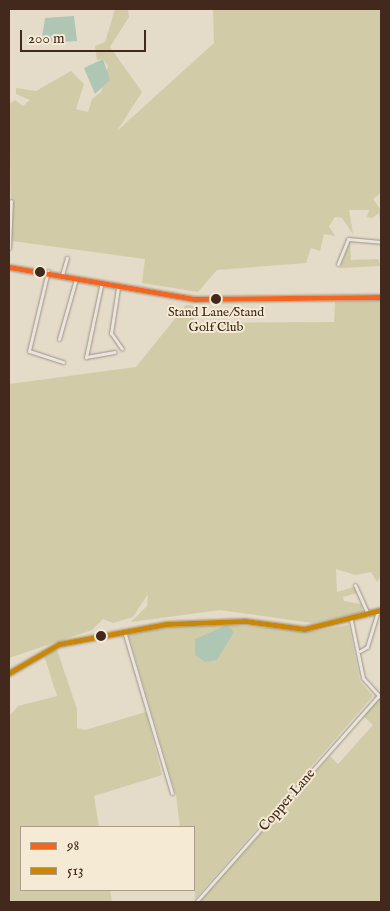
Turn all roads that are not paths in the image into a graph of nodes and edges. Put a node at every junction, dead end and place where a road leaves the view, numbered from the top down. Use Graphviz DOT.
graph roads {
  1 [pos="11,201"];
  2 [pos="381,242"];
  3 [pos="9,248"];
  4 [pos="67,258"];
  5 [pos="338,264"];
  6 [pos="9,268"];
  7 [pos="48,271"];
  8 [pos="62,275"];
  9 [pos="76,279"];
  10 [pos="101,286"];
  11 [pos="118,288"];
  12 [pos="381,297"];
  13 [pos="59,339"];
  14 [pos="122,350"];
  15 [pos="115,352"];
  16 [pos="63,362"];
  17 [pos="355,585"];
  18 [pos="380,611"];
  19 [pos="368,615"];
  20 [pos="351,620"];
  21 [pos="124,632"];
  22 [pos="360,651"];
  23 [pos="9,673"];
  24 [pos="380,697"];
  25 [pos="172,793"];
  26 [pos="196,902"];
  1 -- 3 [label="street"];
  2 -- 5 [label="street"];
  4 -- 8 [label="street"];
  6 -- 7 [label="street"];
  7 -- 8 [label="street"];
  7 -- 16 [label="street"];
  8 -- 9 [label="street"];
  9 -- 10 [label="street"];
  9 -- 13 [label="street"];
  10 -- 11 [label="street"];
  10 -- 15 [label="street"];
  11 -- 12 [label="street"];
  11 -- 14 [label="street"];
  17 -- 19 [label="street"];
  18 -- 19 [label="main road"];
  18 -- 22 [label="street"];
  19 -- 20 [label="main road"];
  20 -- 21 [label="main road"];
  20 -- 22 [label="street"];
  21 -- 23 [label="main road"];
  21 -- 25 [label="street"];
  22 -- 24 [label="street"];
  24 -- 26 [label="street, Copper Lane"];
}
